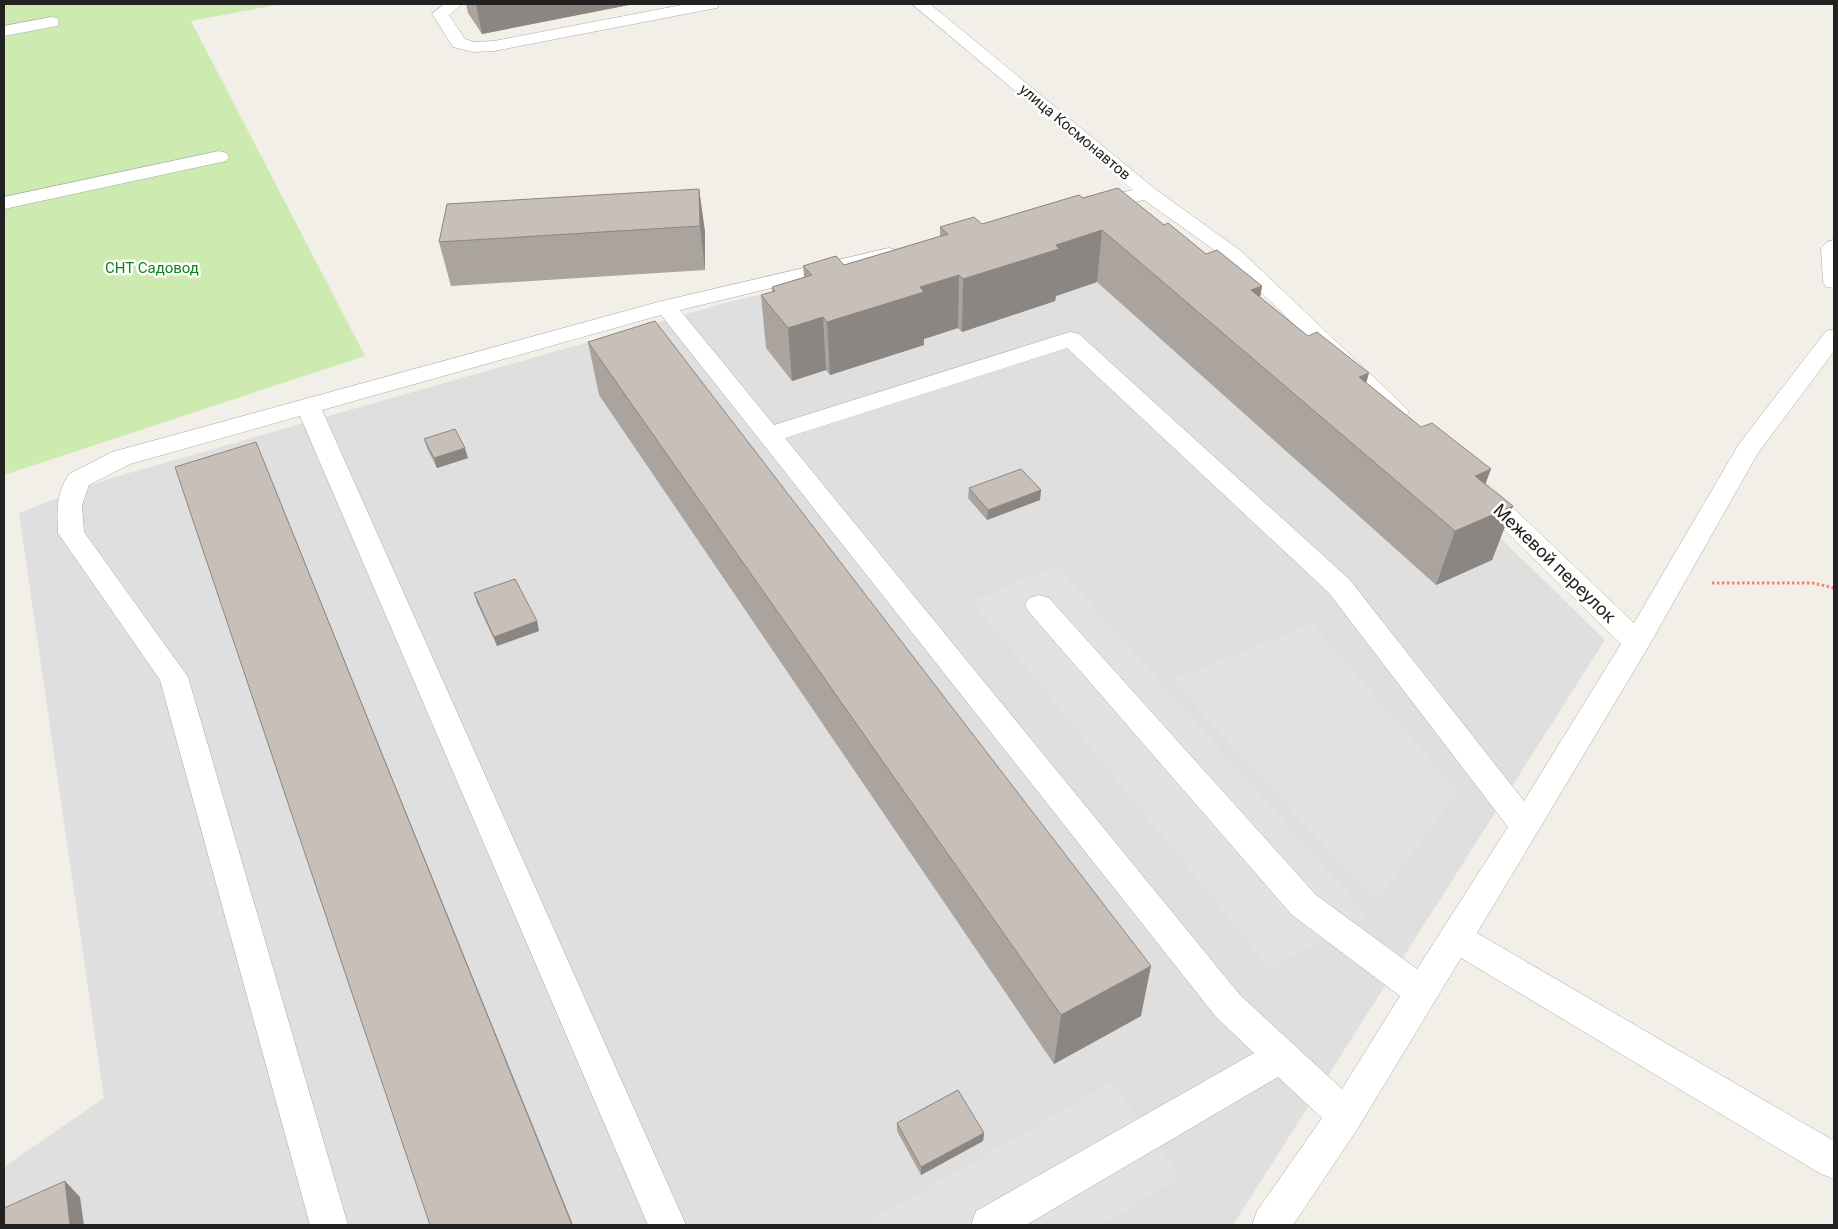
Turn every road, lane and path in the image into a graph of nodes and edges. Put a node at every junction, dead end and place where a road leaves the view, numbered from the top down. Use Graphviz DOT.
graph roads {
  1 [pos="454,4"];
  2 [pos="711,4"];
  3 [pos="920,4"];
  4 [pos="51,22"];
  5 [pos="4,31"];
  6 [pos="219,157"];
  7 [pos="1148,193"];
  8 [pos="4,203"];
  9 [pos="1071,211"];
  10 [pos="1834,246"];
  11 [pos="917,248"];
  12 [pos="1834,282"];
  13 [pos="666,307"];
  14 [pos="1834,336"];
  15 [pos="308,406"];
  16 [pos="1414,428"];
  17 [pos="769,435"];
  18 [pos="1464,476"];
  19 [pos="1671,583"];
  20 [pos="1834,588"];
  21 [pos="1039,605"];
  22 [pos="1637,642"];
  23 [pos="1525,826"];
  24 [pos="1456,938"];
  25 [pos="1422,992"];
  26 [pos="1282,1056"];
  27 [pos="1345,1116"];
  28 [pos="1834,1161"];
  29 [pos="329,1225"];
  30 [pos="667,1225"];
  31 [pos="990,1225"];
  32 [pos="1271,1225"];
  1 -- 2 [label="street"];
  3 -- 7 [label="street, улица Космонавтов"];
  4 -- 5 [label="street"];
  6 -- 8 [label="street"];
  7 -- 9 [label="street"];
  7 -- 16 [label="street, улица Космонавтов"];
  10 -- 12 [label="street"];
  11 -- 13 [label="street"];
  13 -- 15 [label="street"];
  13 -- 17 [label="street"];
  14 -- 19 [label="street"];
  15 -- 29 [label="street"];
  15 -- 30 [label="street"];
  17 -- 23 [label="street"];
  17 -- 26 [label="street"];
  18 -- 22 [label="street, Межевой переулок"];
  19 -- 20 [label="path"];
  19 -- 22 [label="street"];
  21 -- 25 [label="street"];
  22 -- 23 [label="street"];
  23 -- 24 [label="street"];
  24 -- 25 [label="street"];
  24 -- 28 [label="street"];
  25 -- 27 [label="street"];
  26 -- 27 [label="street"];
  26 -- 31 [label="street"];
  27 -- 32 [label="street"];
}
